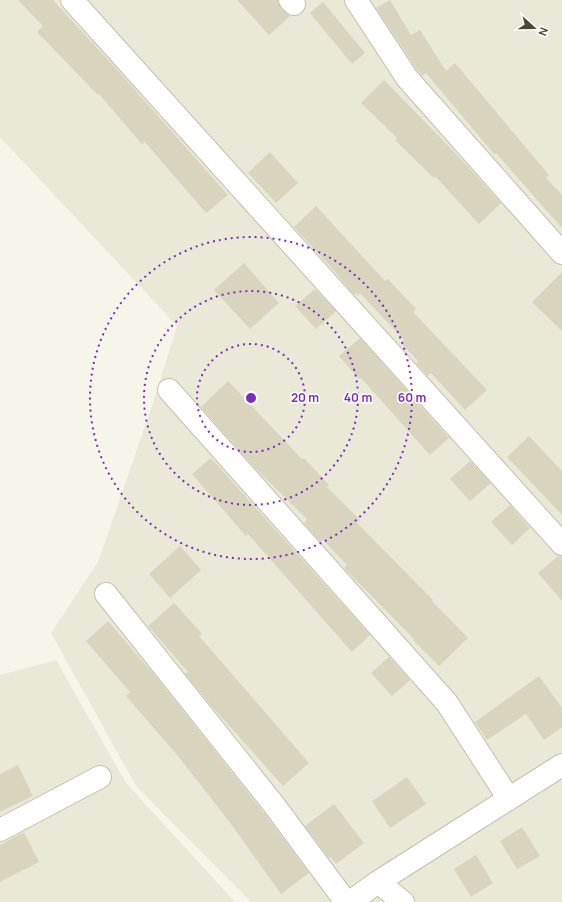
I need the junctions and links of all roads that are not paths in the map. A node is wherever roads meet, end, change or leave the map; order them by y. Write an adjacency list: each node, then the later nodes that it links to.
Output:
1 (72, 0): 5 (street)
2 (356, 0): 3 (street)
3 (562, 253)
4 (169, 390): 9 (street)
5 (562, 544)
6 (106, 594): 12 (street)
7 (562, 765): 9 (street)
8 (100, 777): 10 (street)
9 (509, 799): 11 (street)
10 (0, 830)
11 (378, 882): 13 (street); 14 (street)
12 (346, 902)
13 (350, 902)
14 (404, 902)

